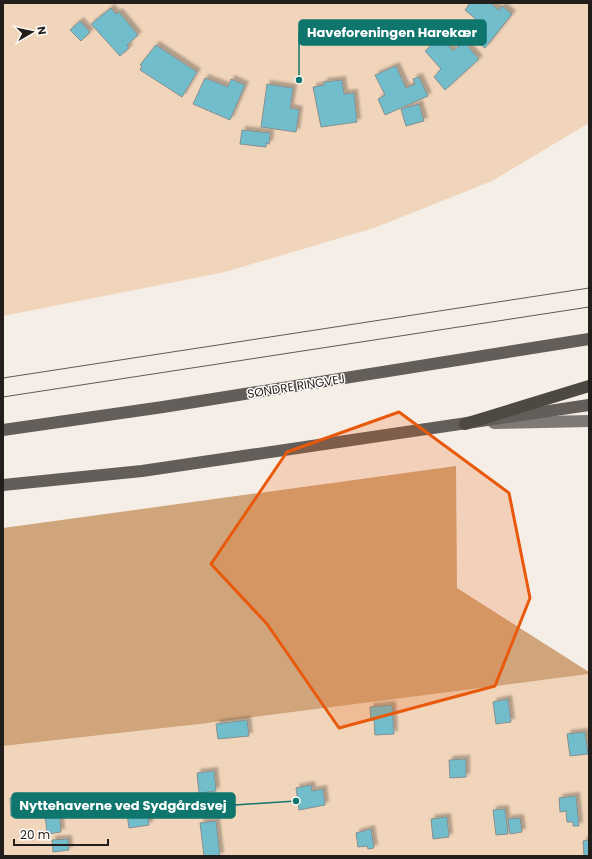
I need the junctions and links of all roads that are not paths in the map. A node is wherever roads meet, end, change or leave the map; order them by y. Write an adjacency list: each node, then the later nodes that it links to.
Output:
1 (589, 339): 6 (main road, SØNDRE RINGVEJ)
2 (589, 386): 5 (highway)
3 (589, 405): 5 (main road)
4 (589, 421): 5 (street)
5 (465, 424): 7 (main road)
6 (3, 430)
7 (3, 485)

